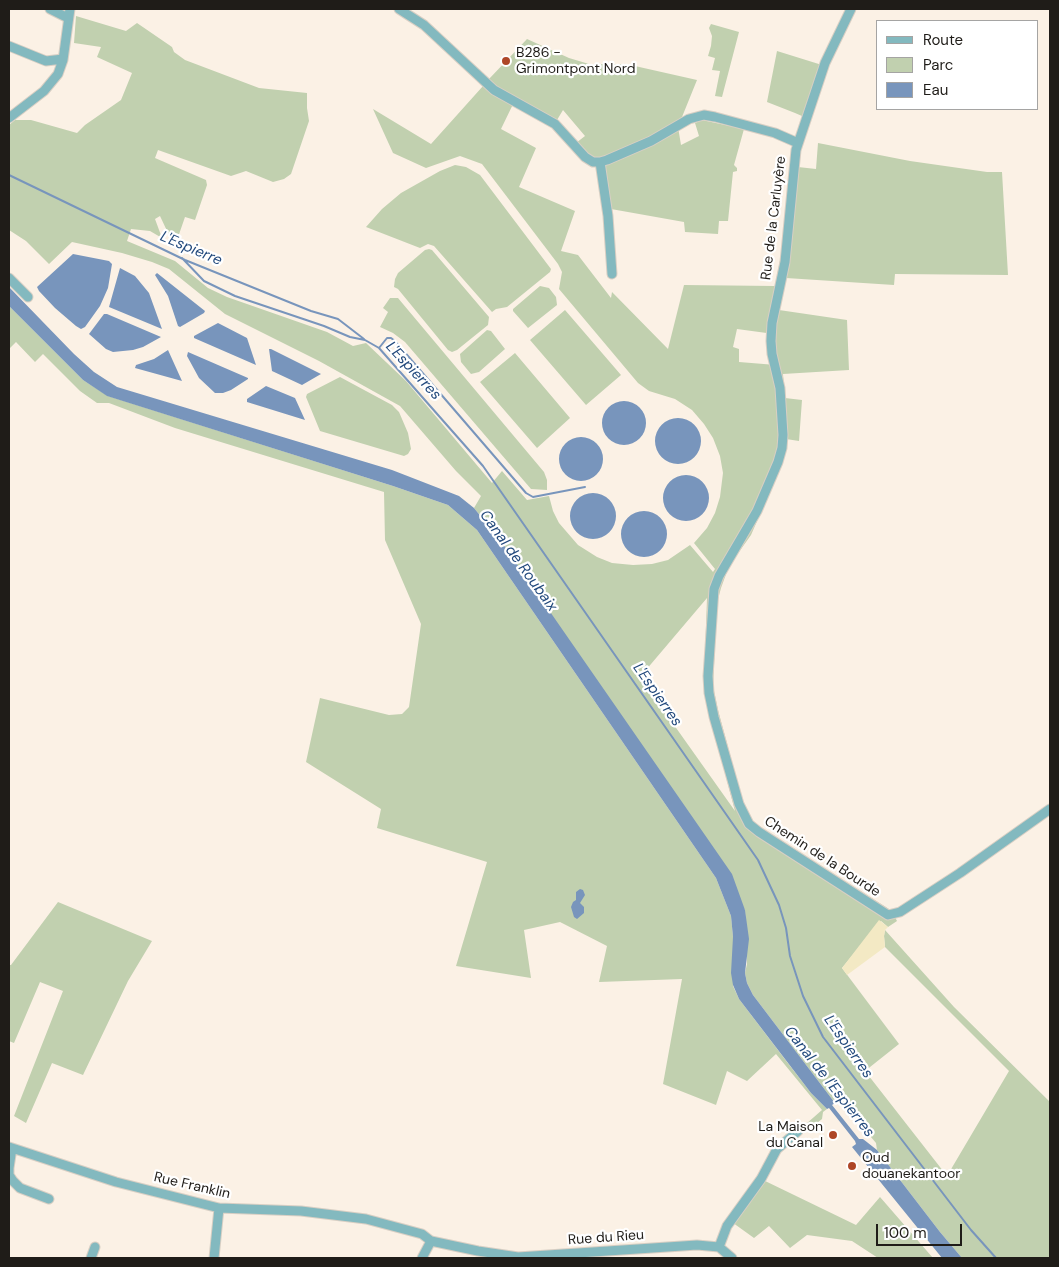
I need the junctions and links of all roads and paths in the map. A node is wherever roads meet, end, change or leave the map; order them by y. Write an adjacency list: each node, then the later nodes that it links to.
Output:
1 (50, 9): 4 (street)
2 (399, 9): 9 (street)
3 (851, 9): 8 (street)
4 (69, 13): 6 (street)
5 (9, 46): 6 (street)
6 (63, 59): 7 (street)
7 (9, 118)
8 (798, 143): 9 (street, Rue de la Carluyère); 13 (street, Rue de la Carluyère)
9 (600, 162): 10 (street)
10 (612, 274)
11 (9, 278): 12 (street)
12 (28, 296)
13 (783, 436): 14 (street, Chemin de la Bourde)
14 (1050, 809)
15 (798, 1131): 21 (street)
16 (10, 1147): 17 (street); 18 (street, Rue Franklin)
17 (49, 1200)
18 (219, 1208): 19 (street, Rue Franklin); 24 (street)
19 (431, 1241): 22 (street, Rue Franklin); 25 (street)
20 (95, 1247): 23 (street)
21 (720, 1247): 22 (street, Rue du Rieu); 26 (street)
22 (478, 1251)
23 (91, 1258)
24 (214, 1258)
25 (422, 1258)
26 (732, 1258)

